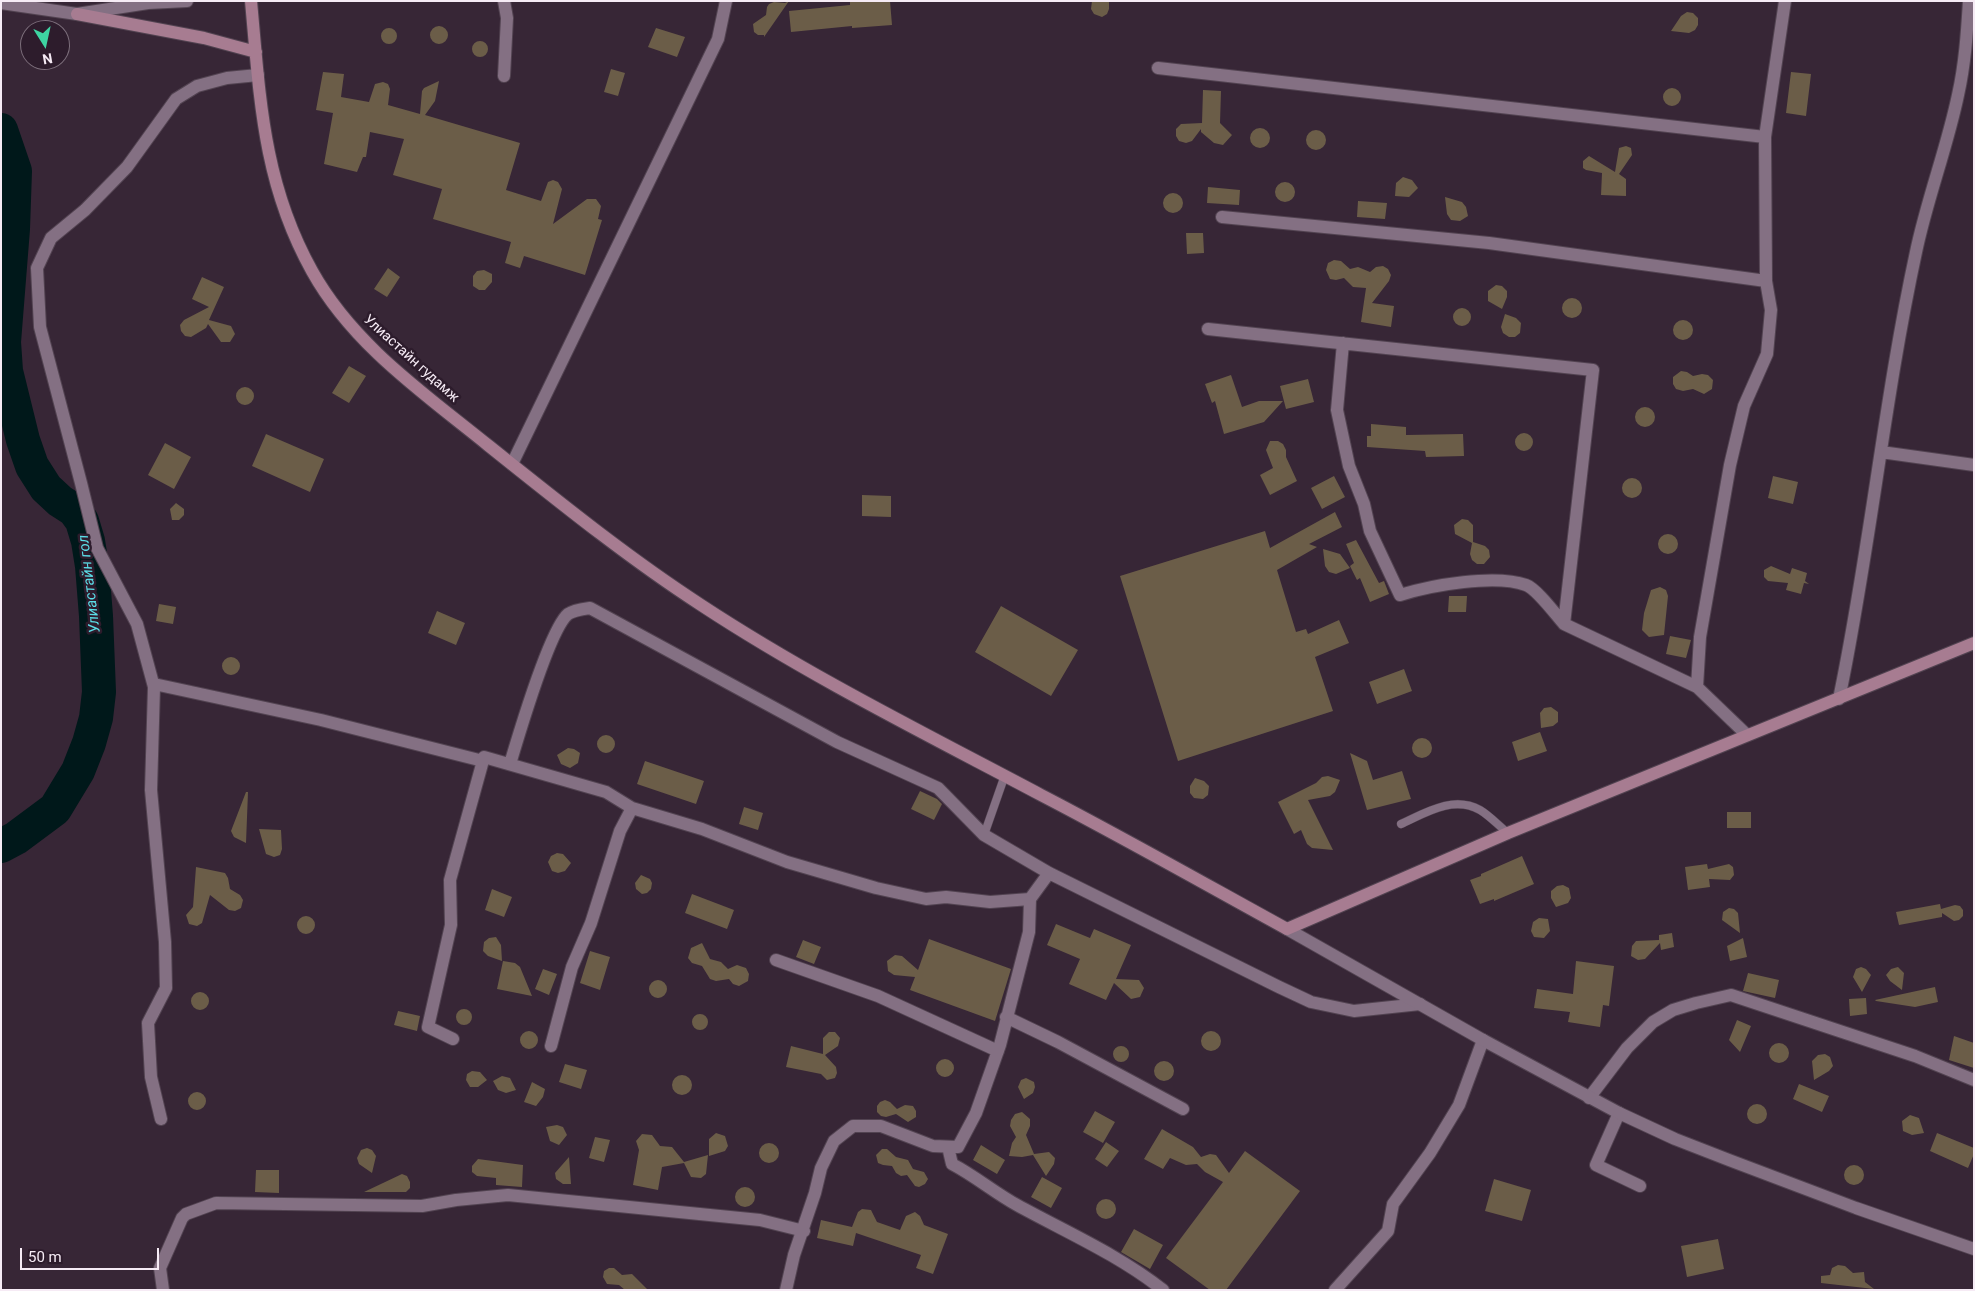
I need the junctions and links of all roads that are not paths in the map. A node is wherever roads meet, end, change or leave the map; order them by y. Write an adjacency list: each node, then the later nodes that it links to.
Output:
1 (187, 1): 7 (street)
2 (251, 1): 10 (main road, Улиастайн гудамж)
3 (504, 1): 13 (street)
4 (726, 1): 20 (street)
5 (1785, 1): 14 (street)
6 (1969, 1): 19 (street)
7 (144, 2): 9 (street)
8 (1, 3): 9 (street)
9 (77, 14): 10 (main road)
10 (256, 52): 12 (main road, Улиастайн гудамж)
11 (1158, 68): 14 (street)
12 (258, 75): 20 (main road, Улиастайн гудамж); 24 (street)
13 (504, 76)
14 (1765, 137): 16 (street)
15 (1222, 217): 16 (street)
16 (1766, 281): 25 (street)
17 (1208, 329): 18 (street)
18 (1343, 343): 22 (street); 22 (street)
19 (1881, 452): 21 (street); 26 (street)
20 (512, 464): 30 (main road, Улиастайн гудамж)
21 (1974, 465)
22 (1564, 624): 25 (street)
23 (1974, 643): 26 (main road)
24 (154, 684): 28 (street); 49 (street)
25 (1697, 687): 27 (street)
26 (1839, 699): 27 (main road)
27 (1747, 735): 33 (main road)
28 (483, 761): 29 (street); 41 (street)
29 (510, 764): 31 (street); 34 (street)
30 (1005, 776): 34 (lane); 37 (main road, Улиастайн гудамж)
31 (632, 808): 36 (street); 43 (street)
32 (1401, 824): 33 (lane)
33 (1508, 833): 37 (main road)
34 (984, 835): 35 (street)
35 (1049, 873): 36 (street); 39 (street)
36 (1030, 899): 40 (street)
37 (1287, 929): 39 (street)
38 (776, 960): 44 (street)
39 (1420, 1004): 42 (street)
40 (1006, 1017): 44 (street); 47 (street)
41 (453, 1040)
42 (1483, 1040): 46 (street); 57 (street)
43 (551, 1046)
44 (998, 1051): 50 (street)
45 (1974, 1080): 46 (street)
46 (1589, 1098): 48 (street)
47 (1184, 1109)
48 (1619, 1114): 51 (street); 53 (street)
49 (161, 1120)
50 (948, 1147): 52 (street); 56 (street)
51 (1640, 1186)
52 (804, 1231): 54 (street); 55 (street)
53 (1974, 1249)
54 (163, 1290)
55 (786, 1290)
56 (1163, 1290)
57 (1335, 1290)

